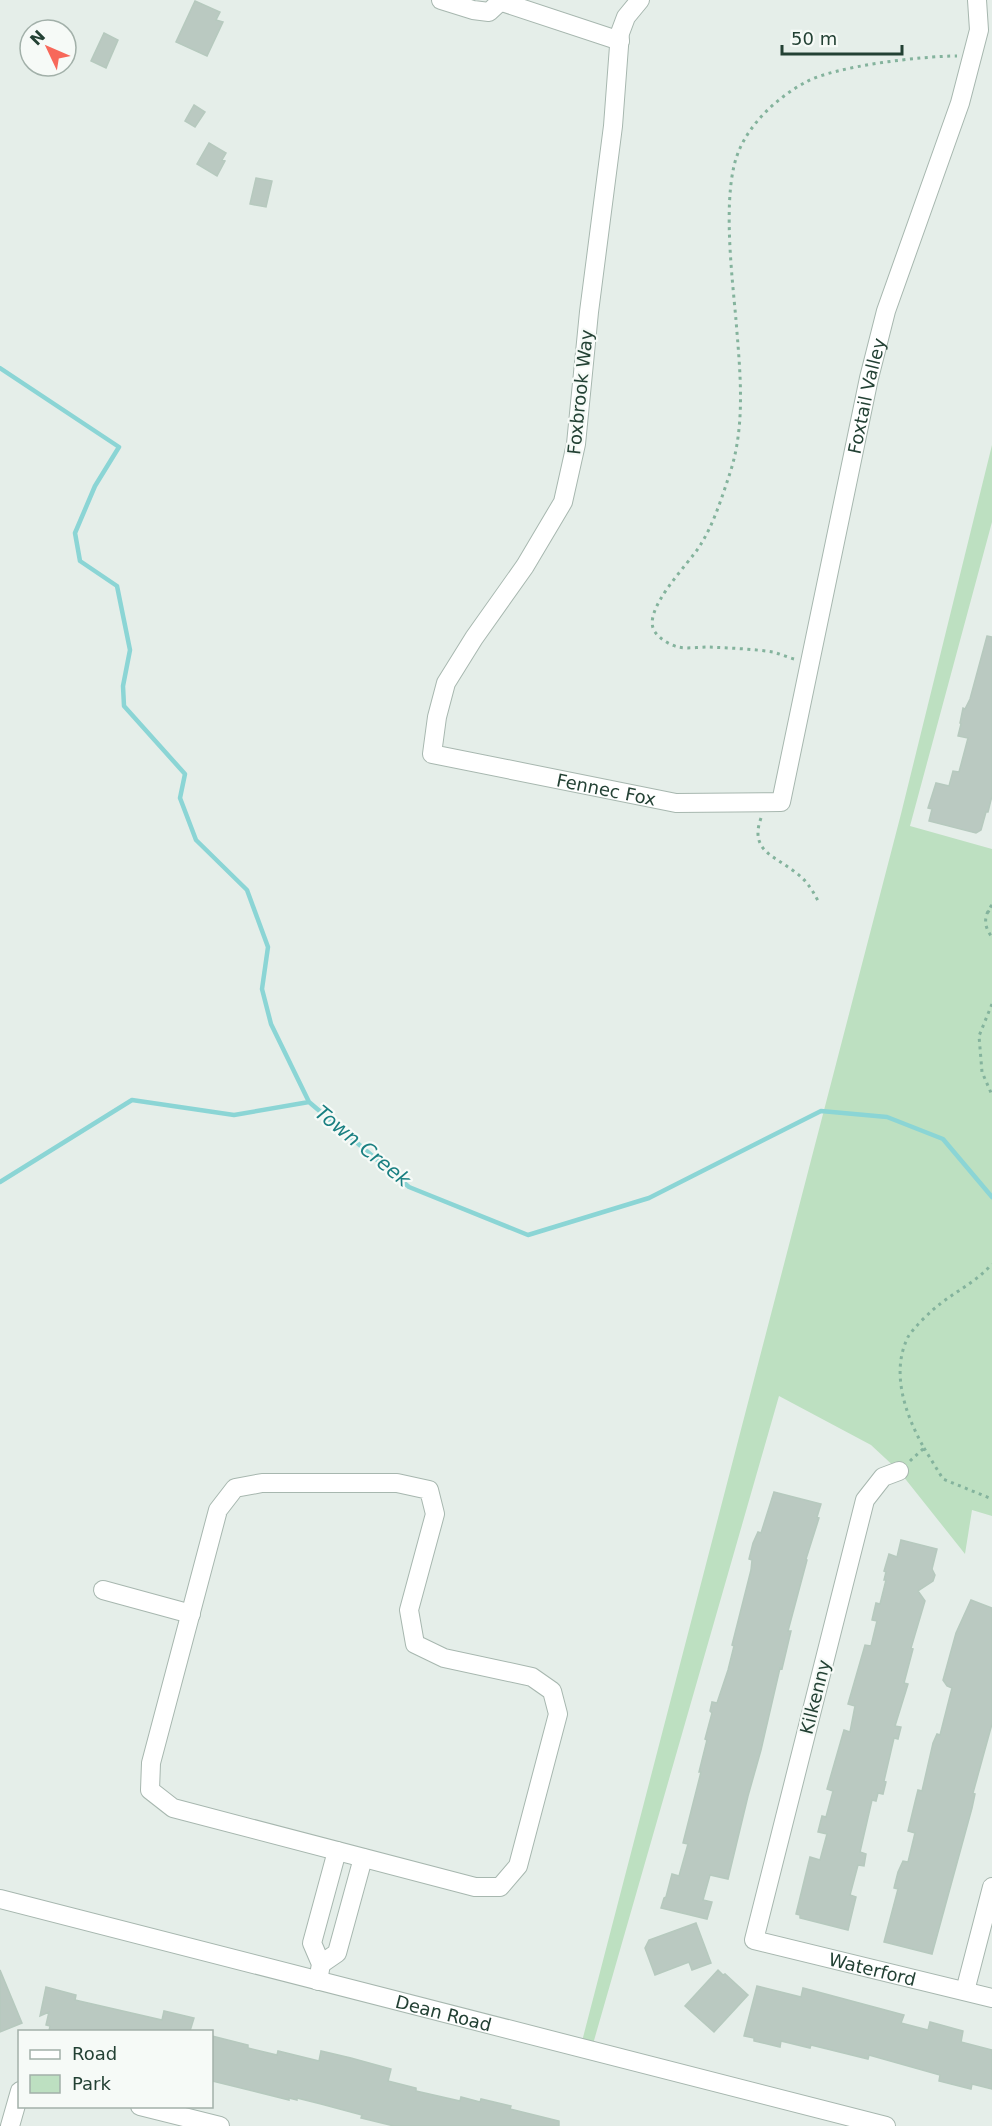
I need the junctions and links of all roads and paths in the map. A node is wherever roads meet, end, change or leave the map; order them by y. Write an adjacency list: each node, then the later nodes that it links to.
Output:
1 (441, 0): 4 (street)
2 (640, 0): 5 (street, Foxbrook Way)
3 (976, 0): 6 (street, Foxtail Valley)
4 (502, 1): 5 (street)
5 (620, 41): 8 (street, Foxbrook Way)
6 (971, 59): 7 (street, Foxtail Valley); 7 (path)
7 (810, 663): 9 (street, Foxtail Valley)
8 (432, 754): 9 (street, Fennec Fox)
9 (774, 802): 10 (path)
10 (818, 901)
11 (992, 905): 12 (path)
12 (987, 911): 13 (path); 14 (path)
13 (992, 914)
14 (992, 937)
15 (992, 1004): 16 (path)
16 (992, 1095)
17 (992, 1264): 18 (path)
18 (924, 1448): 19 (path); 20 (path)
19 (899, 1471): 27 (street, Kilkenny)
20 (992, 1499)
21 (103, 1590): 22 (street)
22 (190, 1614): 23 (street); 24 (street)
23 (337, 1851): 24 (street); 28 (street)
24 (363, 1858): 28 (street)
25 (992, 1887): 29 (street)
26 (0, 1899): 28 (street, Dean Road)
27 (754, 1940): 29 (street, Waterford)
28 (319, 1972): 35 (street, Dean Road)
29 (965, 1991): 30 (street, Waterford)
30 (992, 1998)
31 (18, 2098): 33 (street)
32 (148, 2108): 34 (street)
33 (10, 2126)
34 (220, 2126)
35 (886, 2126)

